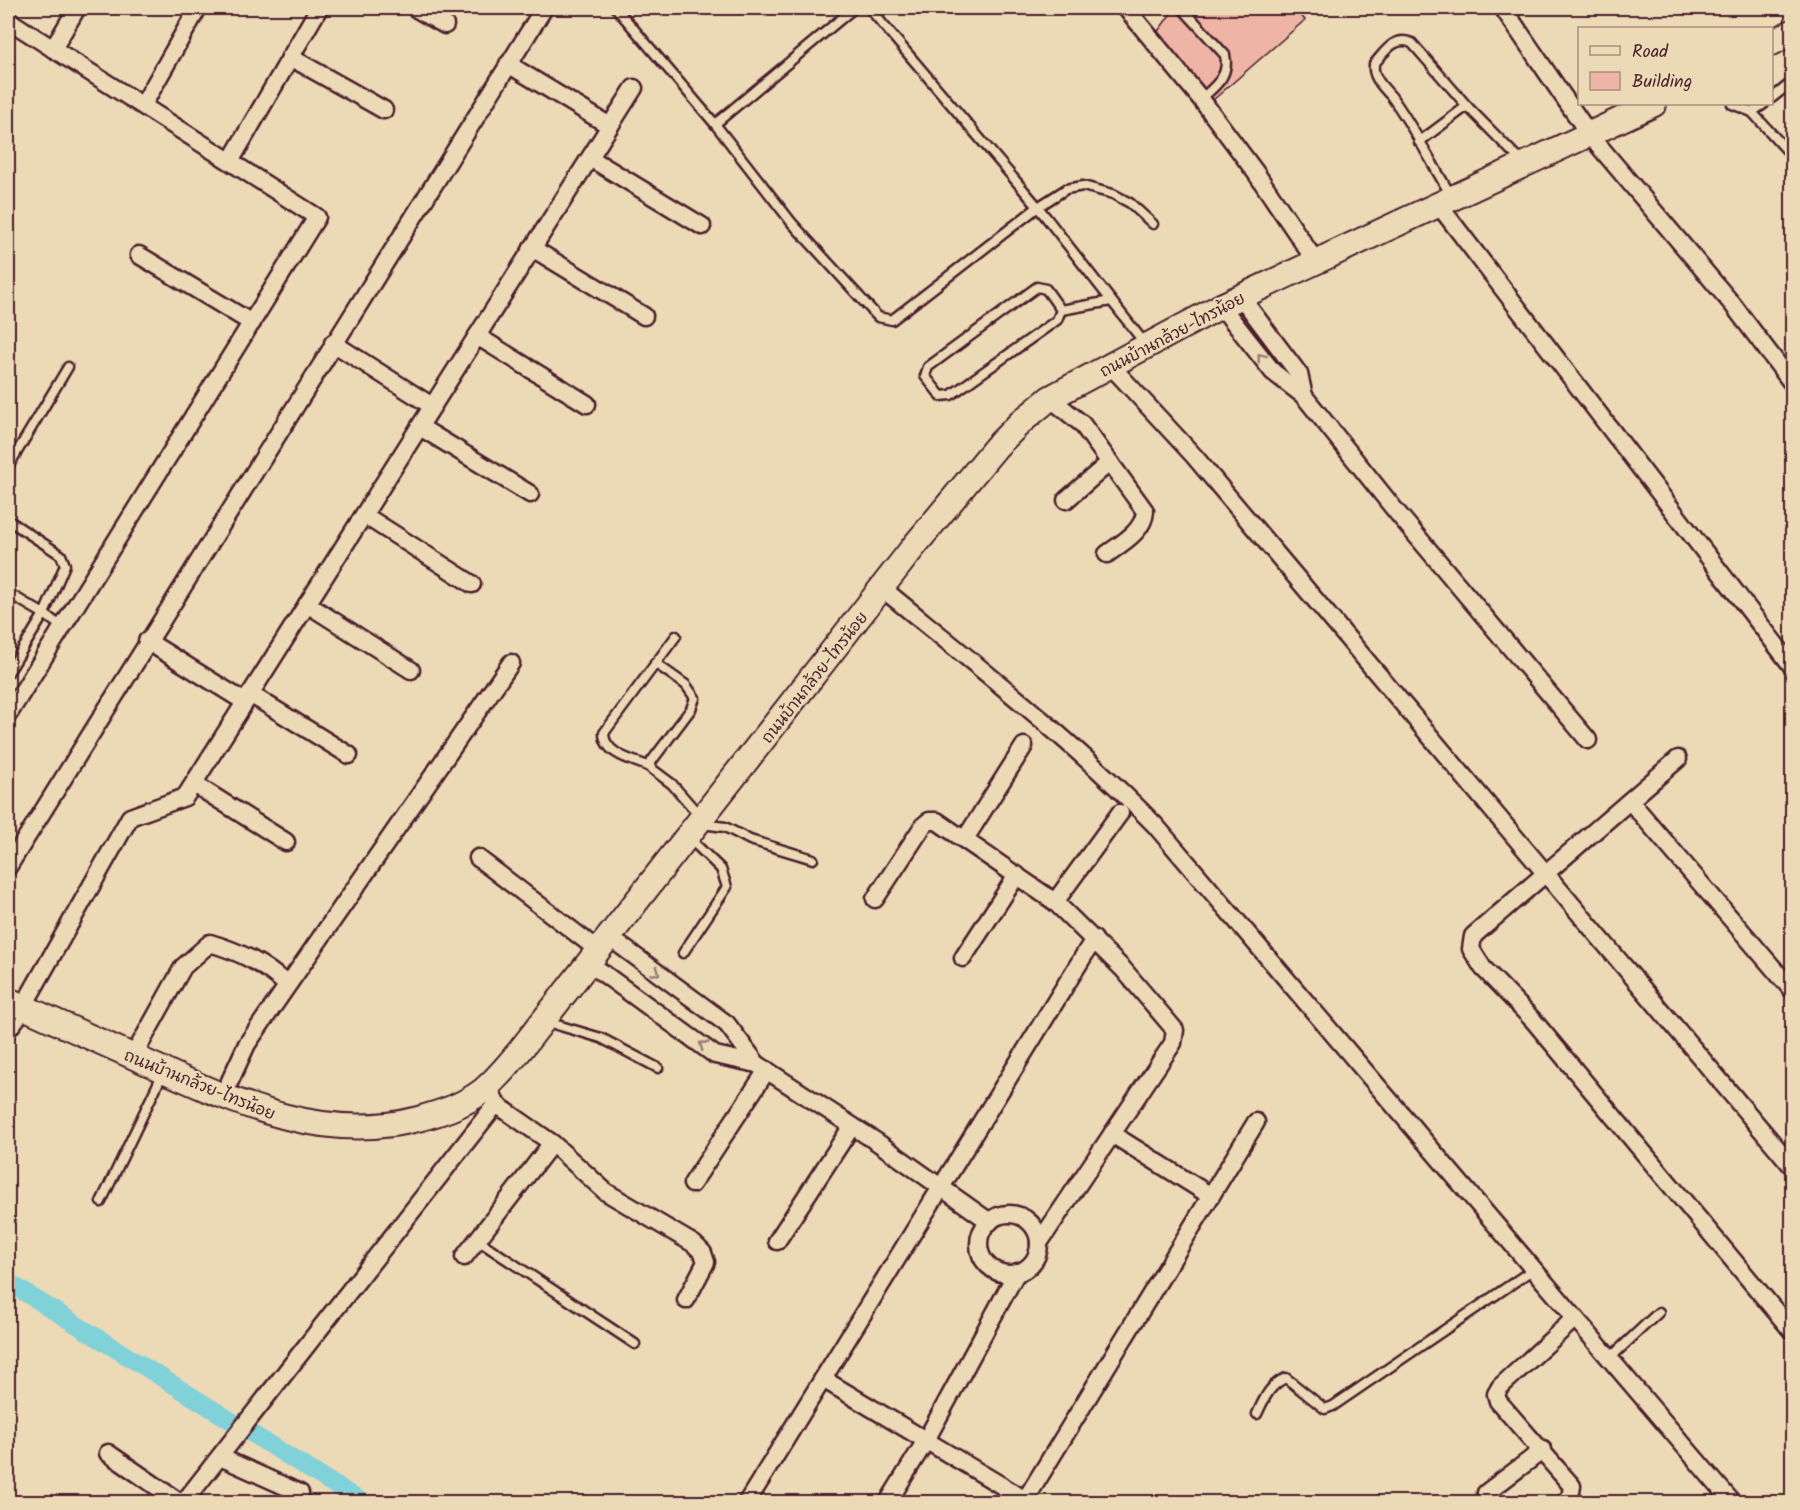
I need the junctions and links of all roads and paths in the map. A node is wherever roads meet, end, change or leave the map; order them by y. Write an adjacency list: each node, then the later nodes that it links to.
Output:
1 (77, 8): 14 (street)
2 (198, 8): 21 (street)
3 (319, 8): 15 (street)
4 (415, 8): 13 (street)
5 (544, 8): 16 (street)
6 (616, 8): 28 (lane)
7 (854, 8): 28 (lane)
8 (869, 8): 37 (lane)
9 (1126, 8): 20 (street)
10 (1182, 8): 20 (lane)
11 (1503, 8): 30 (street)
12 (8, 20): 14 (street)
13 (445, 25)
14 (53, 49): 21 (street)
15 (290, 57): 26 (street); 34 (street)
16 (508, 64): 29 (street); 49 (street)
17 (1792, 82): 19 (lane)
18 (634, 88): 29 (street)
19 (1773, 97)
20 (1201, 99): 42 (street)
21 (143, 105): 34 (street)
22 (1652, 105): 30 (street, ถนนบ้านกล้วย-ไทรน้อย)
23 (1734, 105): 27 (lane)
24 (1762, 105): 27 (lane)
25 (1467, 106): 31 (lane); 31 (lane); 35 (lane)
26 (384, 110)
27 (1752, 112): 32 (lane)
28 (715, 124): 37 (lane)
29 (610, 126): 33 (street)
30 (1589, 134): 35 (street, ถนนบ้านกล้วย-ไทรน้อย); 53 (street)
31 (1419, 142): 36 (lane)
32 (1792, 156)
33 (590, 158): 39 (street); 40 (street)
34 (231, 160): 47 (street)
35 (1524, 163): 36 (street, ถนนบ้านกล้วย-ไทรน้อย)
36 (1445, 201): 42 (street, ถนนบ้านกล้วย-ไทรน้อย); 75 (street)
37 (1038, 207): 38 (lane); 43 (lane)
38 (1153, 224)
39 (702, 226)
40 (532, 248): 46 (street); 48 (street)
41 (139, 255): 47 (street)
42 (1316, 262): 44 (street, ถนนบ้านกล้วย-ไทรน้อย)
43 (1111, 301): 45 (lane); 50 (lane)
44 (1231, 302): 50 (street, ถนนบ้านกล้วย-ไทรน้อย); 80 (street)
45 (1061, 310): 45 (lane)
46 (644, 316)
47 (252, 324): 70 (street)
48 (477, 336): 55 (street); 56 (street)
49 (333, 343): 56 (street); 72 (street)
50 (1147, 346): 51 (street, ถนนบ้านกล้วย-ไทรน้อย)
51 (1111, 366): 54 (street, ถนนบ้านกล้วย-ไทรน้อย); 94 (street)
52 (68, 367): 59 (lane)
53 (1792, 383)
54 (1050, 398): 58 (street); 66 (street, ถนนบ้านกล้วย-ไทรน้อย)
55 (587, 404)
56 (432, 406): 57 (street)
57 (420, 426): 60 (street); 62 (street)
58 (1110, 462): 61 (street); 64 (street)
59 (8, 467)
60 (530, 494)
61 (1066, 500)
62 (364, 515): 65 (street); 68 (street)
63 (8, 520): 69 (lane)
64 (1107, 554)
65 (472, 584)
66 (883, 589): 88 (street, ถนนบ้านกล้วย-ไทรน้อย); 127 (street)
67 (8, 593): 69 (lane)
68 (307, 604): 76 (street); 78 (street)
69 (44, 614): 70 (lane); 77 (lane)
70 (62, 627): 79 (street)
71 (676, 636): 74 (lane)
72 (147, 641): 78 (street); 93 (street)
73 (511, 663): 102 (street)
74 (655, 663): 84 (lane); 84 (lane)
75 (1792, 666)
76 (411, 670)
77 (8, 673)
78 (248, 698): 82 (street); 85 (street)
79 (8, 715)
80 (1588, 740)
81 (1024, 746): 89 (street)
82 (349, 755)
83 (1678, 759): 86 (street)
84 (648, 765): 88 (lane)
85 (194, 784): 90 (street); 104 (street)
86 (1630, 801): 94 (street); 103 (street)
87 (1120, 813): 97 (street)
88 (695, 826): 92 (lane); 99 (street, ถนนบ้านกล้วย-ไทรน้อย); 100 (lane)
89 (965, 839): 95 (street); 96 (street)
90 (286, 842)
91 (478, 858): 99 (street)
92 (813, 859)
93 (8, 867)
94 (1546, 874): 117 (street); 132 (street)
95 (1017, 875): 97 (street); 101 (street)
96 (875, 899)
97 (1055, 902): 98 (street)
98 (1094, 939): 115 (street); 119 (street)
99 (599, 950): 105 (street, ถนนบ้านกล้วย-ไทรน้อย); 108 (street, one-way to 108); 108 (street, one-way to 99)
100 (683, 953)
101 (963, 958)
102 (287, 985): 107 (street); 112 (street)
103 (1792, 990)
104 (19, 1006): 106 (lane); 107 (street, ถนนบ้านกล้วย-ไทรน้อย)
105 (544, 1021): 109 (lane); 111 (street, ถนนบ้านกล้วย-ไทรน้อย)
106 (8, 1036)
107 (133, 1056): 110 (street, ถนนบ้านกล้วย-ไทรน้อย)
108 (762, 1067): 114 (street); 118 (street)
109 (658, 1068)
110 (164, 1070): 112 (street, ถนนบ้านกล้วย-ไทรน้อย); 121 (lane)
111 (493, 1094): 112 (street, ถนนบ้านกล้วย-ไทรน้อย); 116 (street); 140 (street)
112 (223, 1096)
113 (1256, 1122): 120 (street)
114 (852, 1126): 119 (street); 123 (street)
115 (1112, 1134): 120 (street); 125 (street)
116 (552, 1143): 124 (street); 129 (street)
117 (1792, 1166)
118 (692, 1184)
119 (940, 1187): 122 (street); 135 (street)
120 (1211, 1196): 143 (street)
121 (101, 1202)
122 (990, 1222): 125 (street); 128 (street)
123 (777, 1240)
124 (479, 1241): 126 (street); 133 (lane)
125 (1039, 1244): 128 (street)
126 (464, 1257)
127 (1532, 1270): 131 (street); 136 (lane)
128 (1017, 1272): 137 (street)
129 (686, 1300)
130 (1659, 1312): 134 (lane)
131 (1574, 1319): 134 (street); 138 (street)
132 (1792, 1331)
133 (635, 1344)
134 (1608, 1359): 149 (street)
135 (823, 1379): 137 (street); 146 (street)
136 (1257, 1414)
137 (925, 1442): 143 (street); 147 (street)
138 (1543, 1450): 142 (street); 148 (street)
139 (108, 1453): 144 (street)
140 (220, 1457): 141 (street); 145 (street)
141 (300, 1493)
142 (1486, 1493)
143 (1026, 1502)
144 (179, 1503)
145 (184, 1503)
146 (747, 1503)
147 (888, 1503)
148 (1565, 1503)
149 (1732, 1503)

